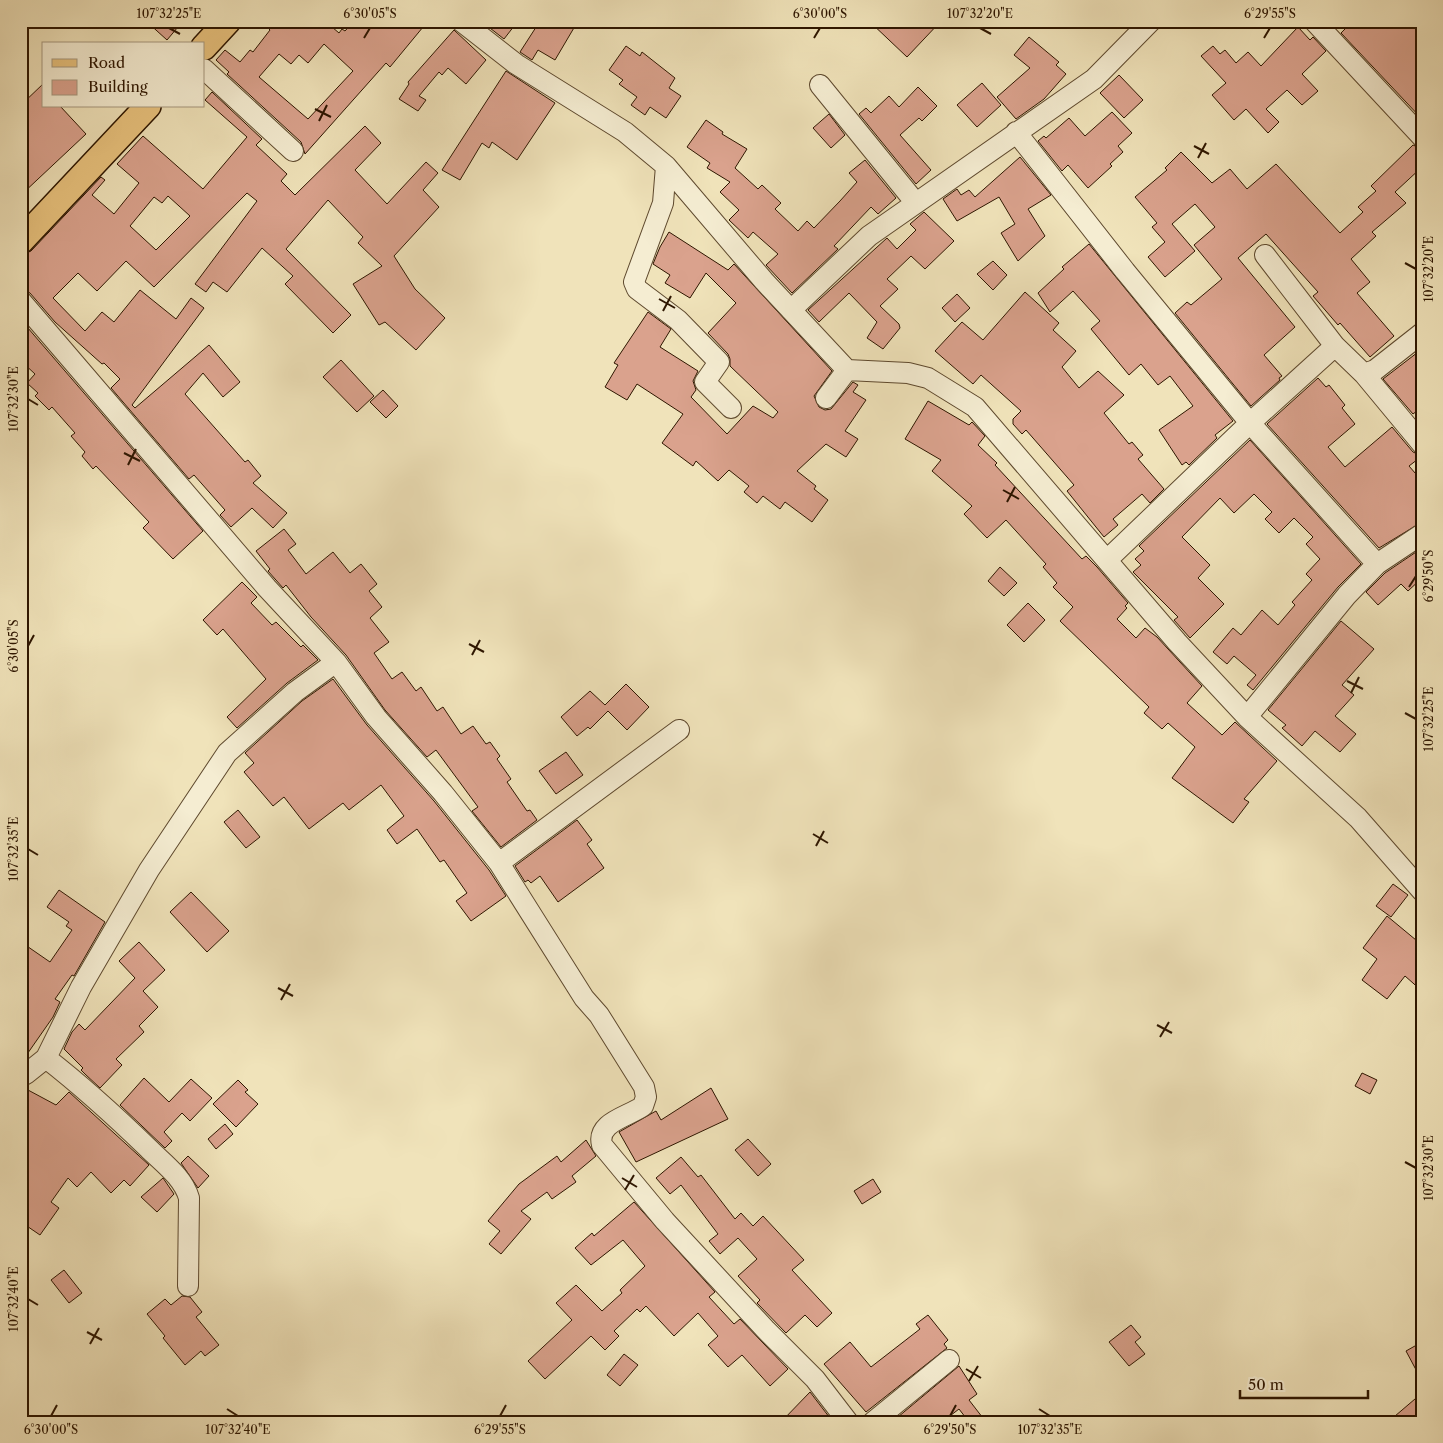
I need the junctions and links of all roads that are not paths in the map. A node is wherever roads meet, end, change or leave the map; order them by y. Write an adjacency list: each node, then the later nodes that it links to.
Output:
1 (228, 21): 5 (main road)
2 (461, 21): 12 (street)
3 (1152, 21): 9 (street)
4 (1314, 21): 10 (street)
5 (205, 46)
6 (205, 70): 11 (street)
7 (820, 85): 13 (street)
8 (146, 108): 14 (main road)
9 (1016, 132): 13 (street); 24 (street)
10 (1422, 138)
11 (293, 151)
12 (666, 166): 17 (street); 23 (street)
13 (915, 202): 17 (street)
14 (21, 240)
15 (1265, 255): 19 (street)
16 (21, 301): 29 (street)
17 (791, 310): 20 (street)
18 (1422, 333): 21 (street)
19 (1335, 346): 21 (street); 24 (street)
20 (847, 370): 22 (street); 27 (street)
21 (1364, 374): 25 (street)
22 (826, 398)
23 (731, 408)
24 (1250, 423): 27 (street); 28 (street)
25 (1422, 444)
26 (1422, 534): 28 (street)
27 (1107, 560): 30 (street)
28 (1377, 564): 30 (street)
29 (336, 662): 32 (street); 34 (street)
30 (1247, 717): 33 (street)
31 (678, 730): 32 (street)
32 (499, 863): 38 (street)
33 (1422, 891)
34 (46, 1058): 35 (street); 36 (street)
35 (23, 1078)
36 (188, 1286)
37 (949, 1360): 39 (street)
38 (848, 1422)
39 (873, 1422)

